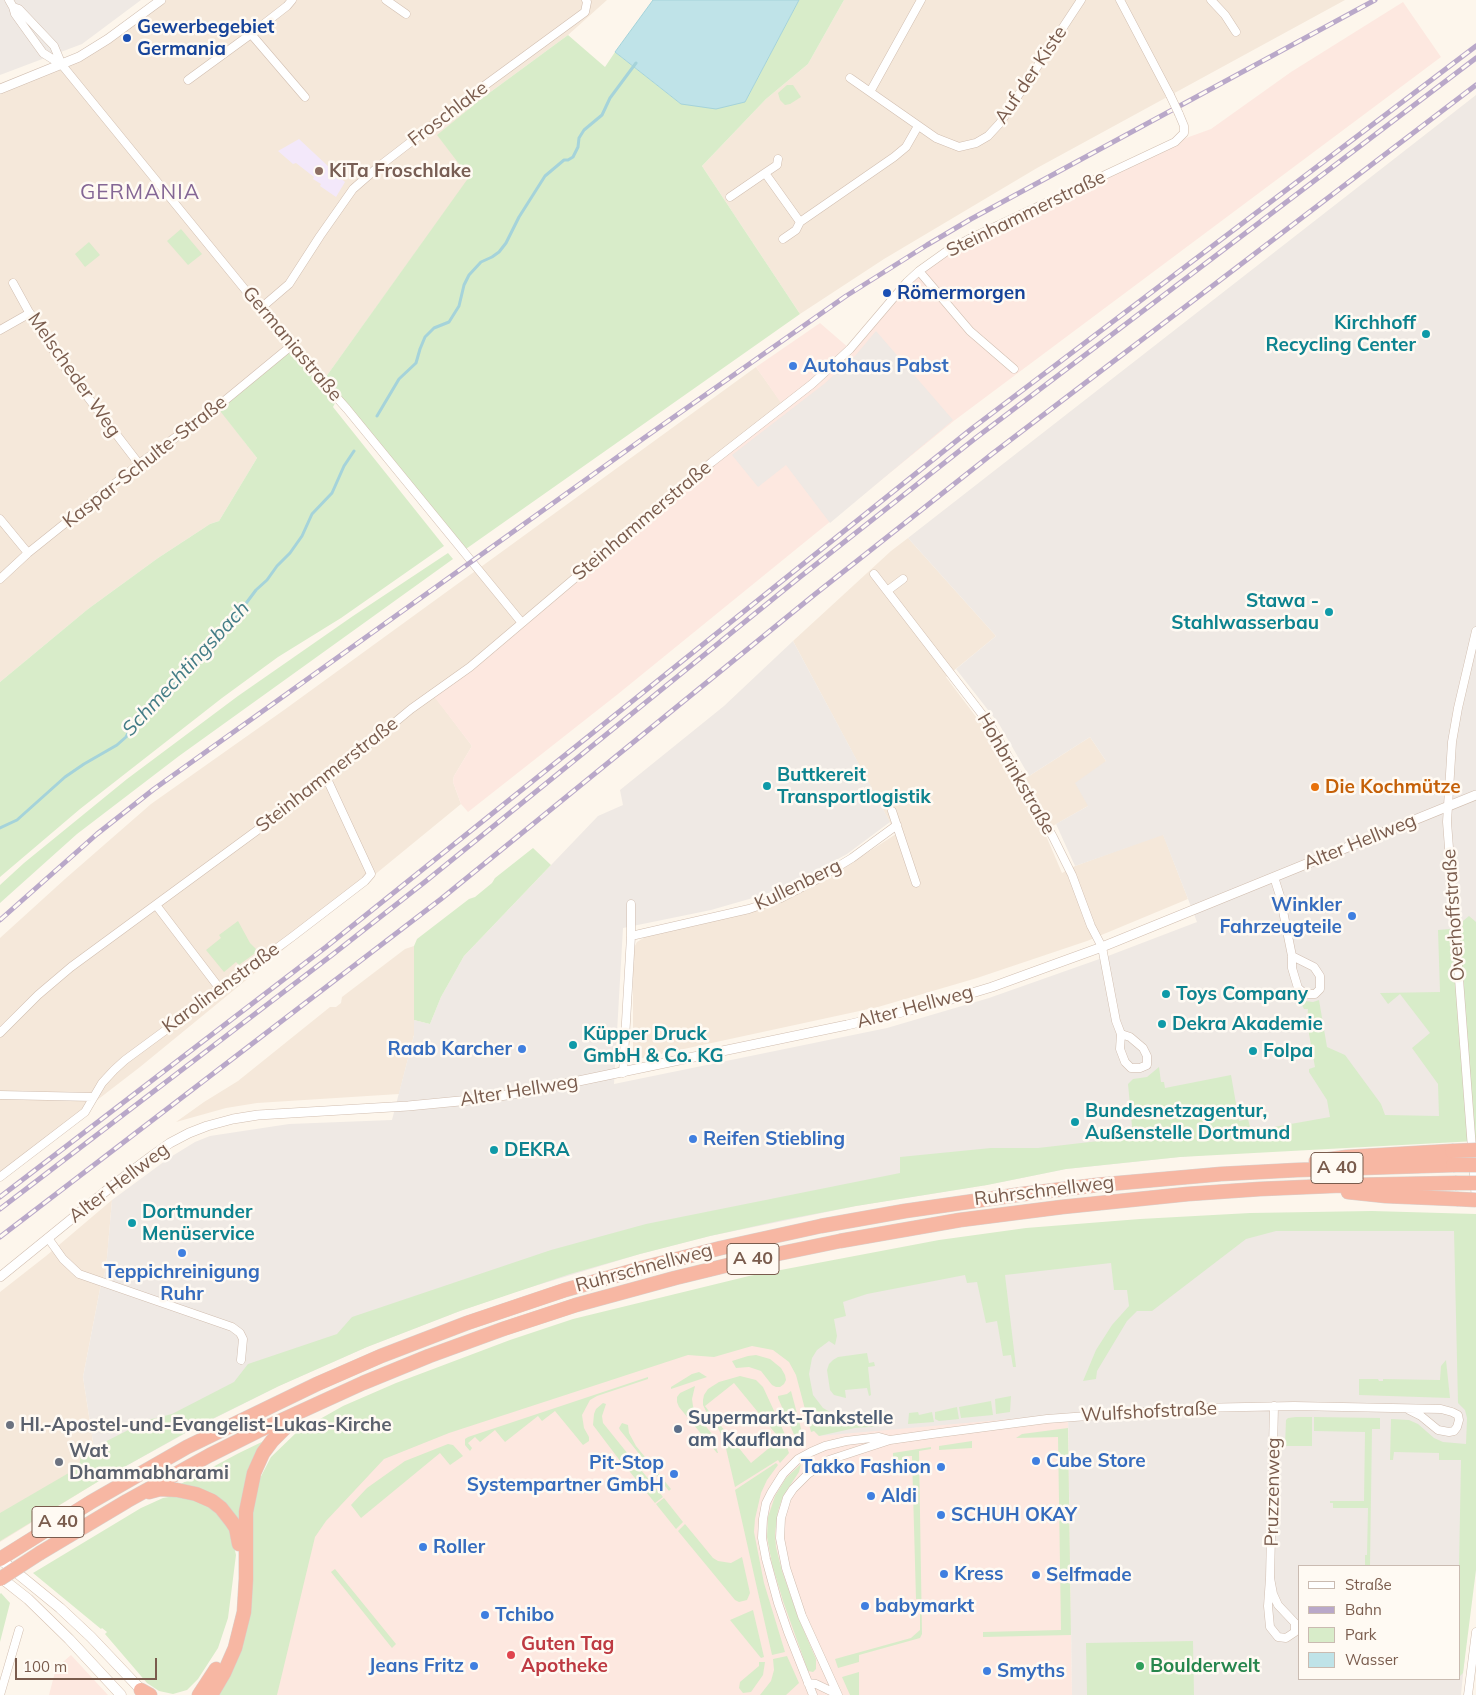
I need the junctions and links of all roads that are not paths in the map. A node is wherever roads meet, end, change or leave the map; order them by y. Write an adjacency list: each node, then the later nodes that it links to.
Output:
1 (161, 0): 13 (street)
2 (292, 0): 12 (street)
3 (386, 0): 10 (street)
4 (586, 0): 27 (street, Froschlake)
5 (921, 0): 17 (street)
6 (1081, 0): 19 (street, Auf der Kiste)
7 (1120, 0): 25 (street, Steinhammerstraße, bridge)
8 (1211, 0): 11 (street)
9 (11, 3): 13 (street, Germaniastraße); 13 (street, Germaniastraße)
10 (406, 14)
11 (1236, 32)
12 (250, 34): 15 (street); 18 (street)
13 (62, 65): 16 (street); 27 (street, Germaniastraße)
14 (850, 78): 17 (street, Auf der Kiste)
15 (188, 80)
16 (0, 89)
17 (870, 92): 19 (street, Auf der Kiste)
18 (305, 97)
19 (918, 126): 23 (street)
20 (778, 159): 21 (street)
21 (766, 173): 22 (street); 23 (street)
22 (730, 197)
23 (800, 222): 24 (street)
24 (783, 239)
25 (919, 271): 31 (street); 39 (street, Steinhammerstraße)
26 (13, 283): 28 (street, Melscheder Weg)
27 (261, 308): 30 (street, Germaniastraße)
28 (30, 313): 29 (street); 32 (street, Melscheder Weg)
29 (0, 330)
30 (292, 346): 32 (street, Kaspar-Schulte-Straße); 39 (street, Germaniastraße)
31 (1014, 370)
32 (139, 464): 34 (street, Kaspar-Schulte-Straße)
33 (0, 519): 34 (street)
34 (28, 553): 36 (street, Kaspar-Schulte-Straße)
35 (874, 574): 38 (street, Hohbrinkstraße)
36 (0, 579)
37 (903, 579): 38 (street)
38 (887, 591): 51 (street, Hohbrinkstraße)
39 (522, 623): 41 (street, Steinhammerstraße)
40 (1476, 631): 43 (street, Overhoffstraße)
41 (327, 779): 49 (street, Steinhammerstraße); 53 (street, Karolinenstraße)
42 (1476, 795): 43 (street, Alter Hellweg)
43 (1447, 806): 46 (street, Alter Hellweg); 65 (street, Overhoffstraße)
44 (892, 811): 45 (street)
45 (896, 825): 47 (street); 50 (street, Kullenberg)
46 (1274, 878): 51 (street, Alter Hellweg); 52 (street)
47 (916, 884)
48 (631, 904): 50 (street)
49 (156, 905): 53 (street); 54 (street, Steinhammerstraße)
50 (631, 936): 56 (street)
51 (1102, 948): 55 (street); 56 (street, Alter Hellweg)
52 (1292, 956): 52 (street)
53 (220, 989): 58 (street, Karolinenstraße)
54 (0, 1033)
55 (1121, 1034): 55 (street)
56 (623, 1073): 66 (street, Alter Hellweg)
57 (0, 1095): 58 (street)
58 (94, 1097): 62 (street, Karolinenstraße)
59 (1476, 1150): 60 (highway, bridge)
60 (1452, 1158): 61 (highway, Ruhrschnellweg / A 40, bridge); 74 (highway, Ruhrschnellweg / A 40)
61 (1476, 1165)
62 (0, 1177)
63 (1476, 1183): 64 (highway, Ruhrschnellweg / A 40, bridge)
64 (1288, 1188): 65 (highway, bridge); 69 (highway, Ruhrschnellweg / A 40)
65 (1476, 1201)
66 (48, 1238): 67 (street, Alter Hellweg); 68 (street)
67 (0, 1277)
68 (241, 1360)
69 (321, 1402): 73 (highway, Ruhrschnellweg / A 40); 81 (highway)
70 (1274, 1406): 71 (street, Wulfshofstraße); 72 (street, Wulfshofstraße); 76 (street, Pruzzenweg)
71 (1409, 1410): 71 (street, Wulfshofstraße)
72 (890, 1440): 79 (street, Wulfshofstraße); 82 (street, Wulfshofstraße)
73 (127, 1501): 75 (highway, Ruhrschnellweg / A 40, bridge); 81 (highway)
74 (0, 1559): 80 (main road)
75 (0, 1578): 84 (main road)
76 (1270, 1578): 76 (street, Pruzzenweg)
77 (19, 1630): 83 (street)
78 (1476, 1632): 86 (street)
79 (808, 1683): 82 (street, Wulfshofstraße); 85 (street, Wulfshofstraße)
80 (146, 1693)
81 (200, 1694)
82 (838, 1694)
83 (0, 1695)
84 (121, 1695)
85 (813, 1695)
86 (1468, 1695)

